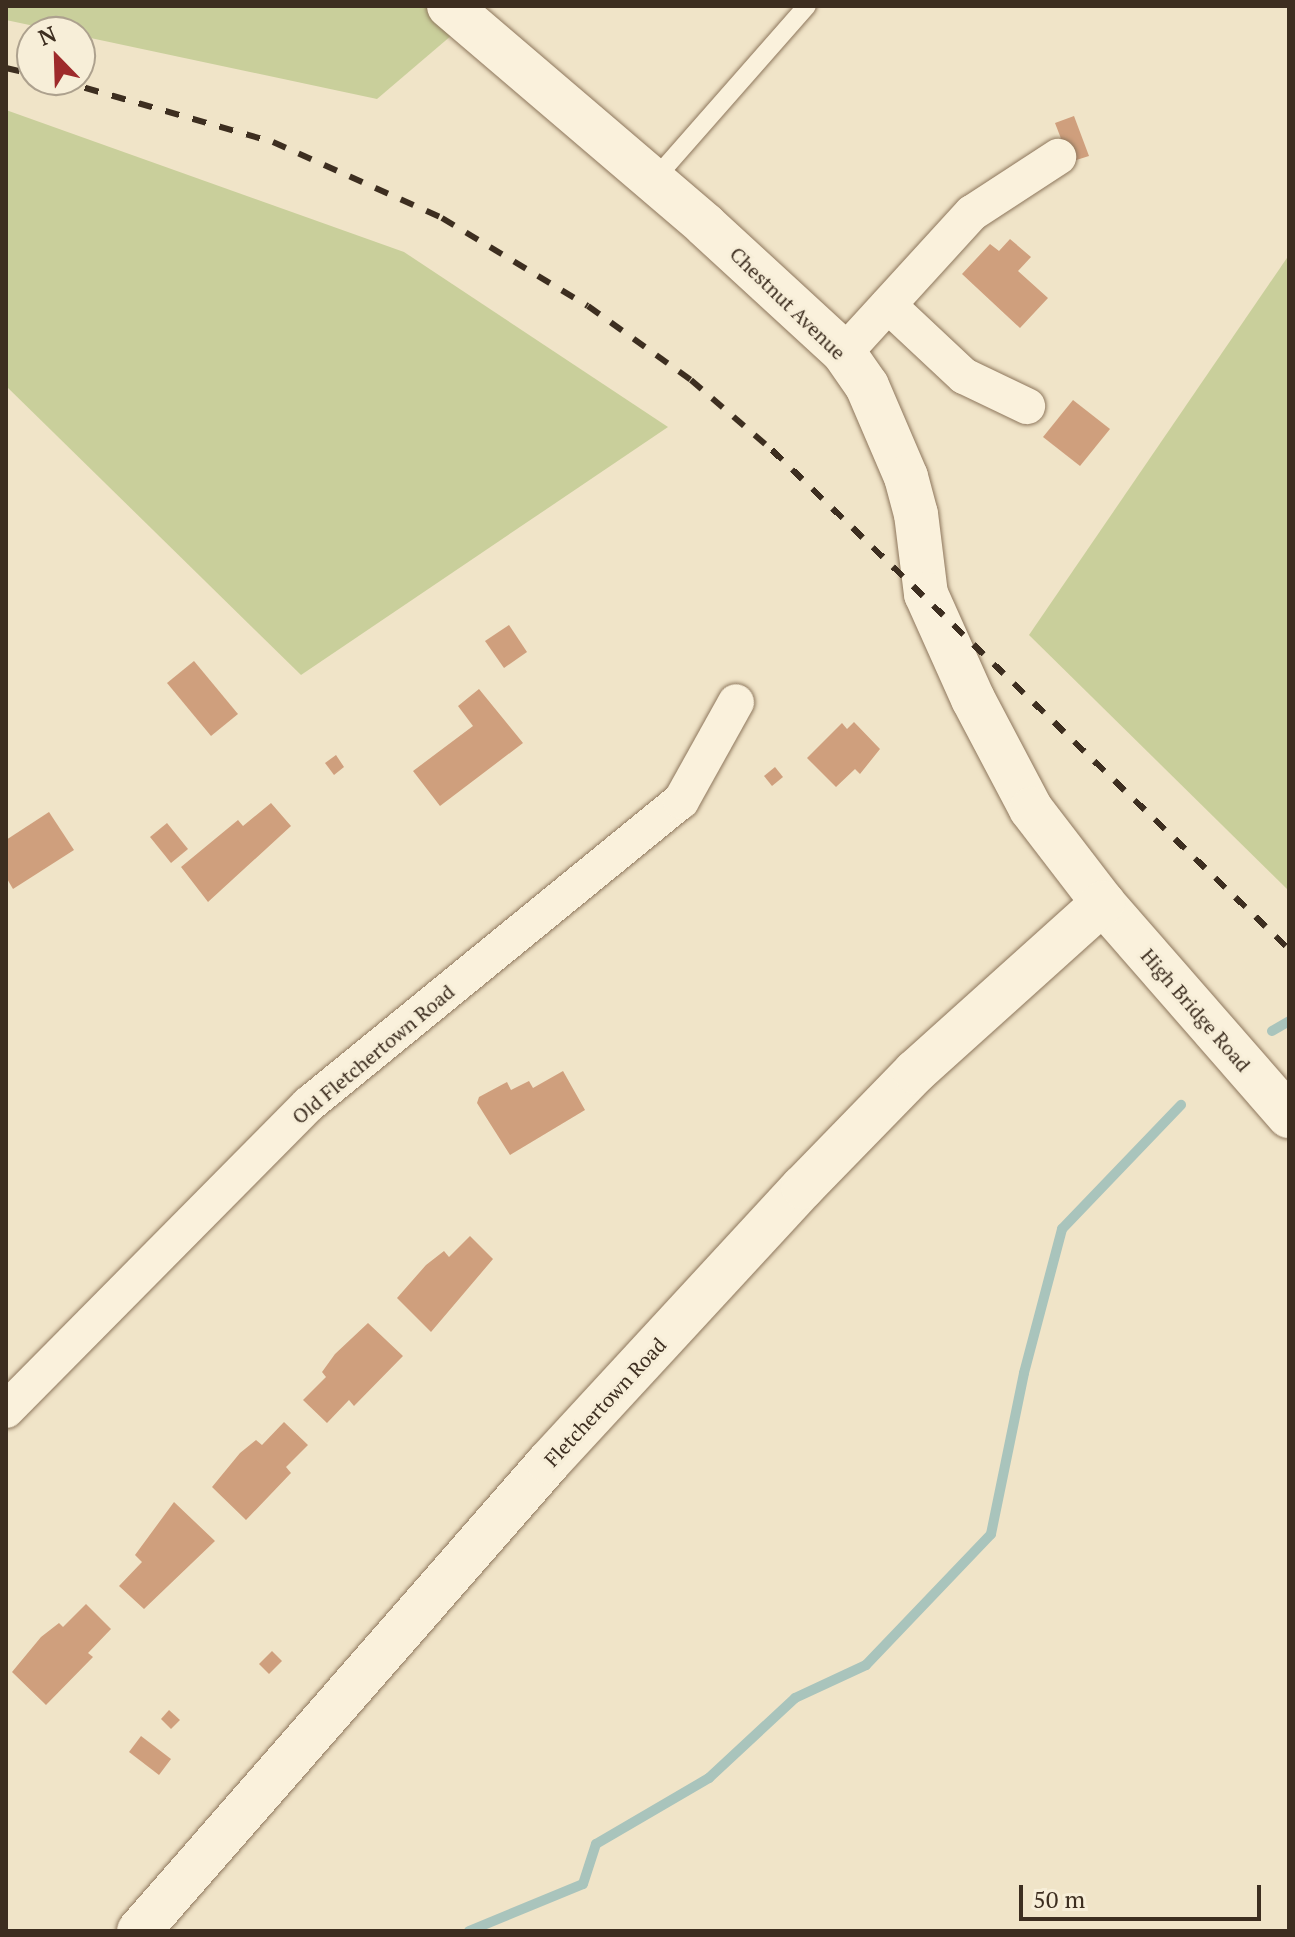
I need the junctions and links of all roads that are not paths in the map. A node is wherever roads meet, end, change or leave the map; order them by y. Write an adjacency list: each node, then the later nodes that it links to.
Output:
1 (449, 6): 4 (street, Chestnut Avenue)
2 (807, 6): 4 (lane)
3 (1058, 157): 5 (street)
4 (653, 181): 6 (street, Chestnut Avenue)
5 (888, 305): 6 (street); 7 (street)
6 (844, 353): 9 (street, Chestnut Avenue)
7 (1027, 406)
8 (736, 702): 11 (street, Old Fletchertown Road)
9 (1103, 903): 10 (street, High Bridge Road); 12 (street, Fletchertown Road)
10 (1289, 1116)
11 (6, 1410)
12 (139, 1931)

